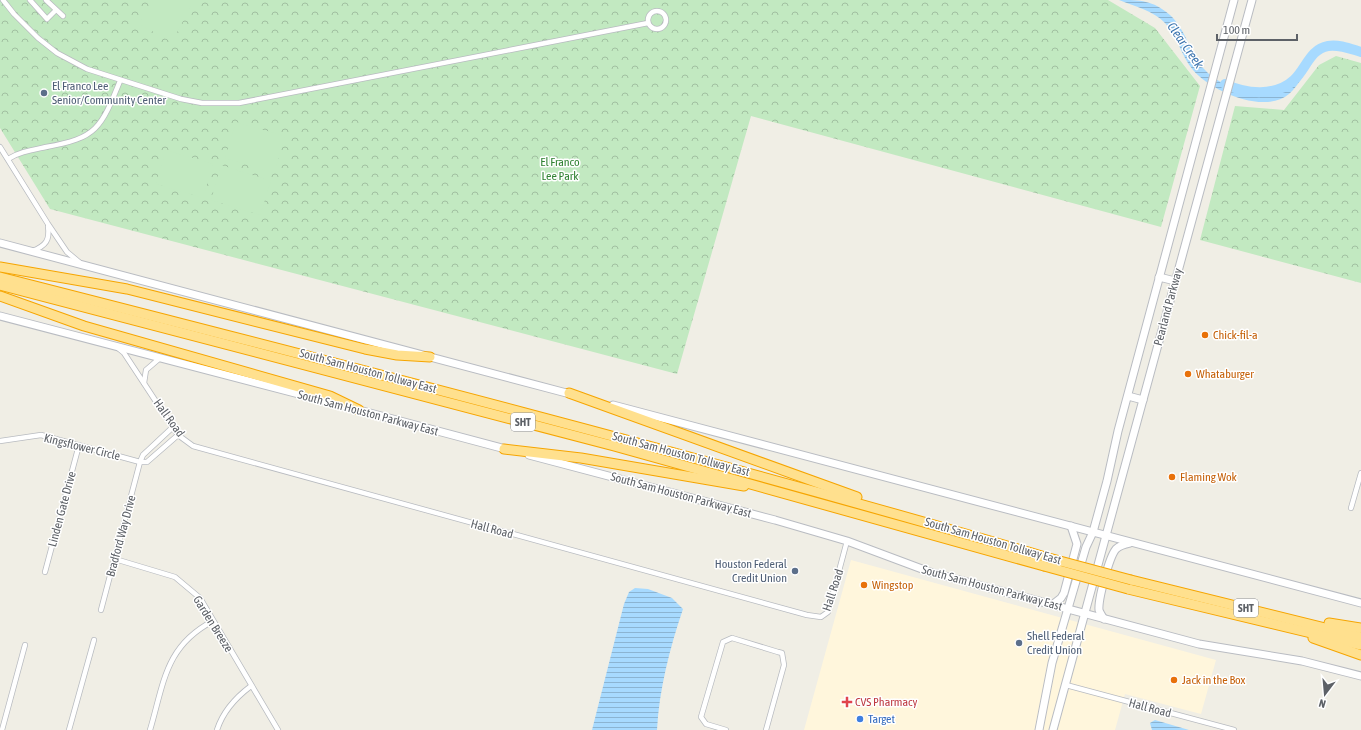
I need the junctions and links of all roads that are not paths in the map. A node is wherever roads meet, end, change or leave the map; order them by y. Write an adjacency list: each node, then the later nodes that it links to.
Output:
1 (3, 0): 9 (street)
2 (30, 0): 6 (street)
3 (46, 0): 6 (street)
4 (1234, 0): 18 (main road, Pearland Parkway)
5 (1251, 3): 19 (main road, Pearland Parkway)
6 (56, 10): 7 (street)
7 (63, 16)
8 (648, 23): 9 (street)
9 (120, 81): 11 (street)
10 (0, 147): 11 (street)
11 (8, 159): 12 (street)
12 (48, 224): 14 (street); 15 (street)
13 (0, 243): 14 (main road)
14 (32, 251): 15 (main road)
15 (87, 266): 24 (main road)
16 (0, 267): 24 (highway)
17 (0, 277): 39 (highway, South Sam Houston Tollway East / SHT)
18 (1159, 277): 19 (main road); 28 (main road, Pearland Parkway)
19 (1175, 281): 29 (main road, Pearland Parkway)
20 (0, 285): 38 (highway, South Sam Houston Tollway East / SHT)
21 (0, 296): 30 (highway)
22 (0, 316): 23 (main road, South Sam Houston Parkway East)
23 (117, 346): 25 (main road, South Sam Houston Parkway East); 26 (street, Hall Road)
24 (430, 357): 27 (main road)
25 (160, 358): 26 (street); 30 (main road, South Sam Houston Parkway East)
26 (144, 383): 31 (street, Hall Road)
27 (569, 393): 39 (highway); 41 (main road)
28 (1128, 396): 29 (main road); 42 (main road, Pearland Parkway)
29 (1143, 400): 43 (main road, Pearland Parkway)
30 (359, 410): 35 (main road, South Sam Houston Parkway East)
31 (173, 427): 32 (street, Hall Road); 36 (street)
32 (178, 435): 36 (street); 44 (street, Hall Road)
33 (0, 441): 34 (street, Kingsflower Circle)
34 (79, 445): 36 (street, Kingsflower Circle); 47 (street, Linden Gate Drive)
35 (504, 448): 38 (highway); 44 (main road, South Sam Houston Parkway East)
36 (140, 462): 46 (street, Bradford Way Drive)
37 (1361, 473): 40 (street)
38 (786, 493): 48 (highway, South Sam Houston Tollway East / SHT, bridge)
39 (878, 508): 48 (highway, South Sam Houston Tollway East / SHT, bridge)
40 (1351, 508)
41 (1071, 526): 42 (main road); 50 (main road)
42 (1093, 532): 43 (main road); 51 (main road, Pearland Parkway)
43 (1107, 535): 45 (main road); 53 (main road, Pearland Parkway)
44 (847, 541): 50 (main road, South Sam Houston Parkway East)
45 (1133, 543): 49 (main road); 55 (main road)
46 (115, 559): 52 (street, Bradford Way Drive); 56 (street, Garden Breeze)
47 (45, 572)
48 (1129, 585): 54 (highway, South Sam Houston Tollway East / SHT)
49 (1361, 603)
50 (1052, 605): 51 (main road, South Sam Houston Parkway East)
51 (1068, 609): 53 (main road, South Sam Houston Parkway East); 66 (main road, Pearland Parkway)
52 (101, 610)
53 (1084, 614): 55 (main road, South Sam Houston Parkway East); 64 (main road, Pearland Parkway)
54 (1267, 617): 57 (highway); 58 (highway, South Sam Houston Tollway East / SHT); 61 (highway, South Sam Houston Tollway East / SHT); 62 (highway)
55 (1104, 619): 63 (main road, South Sam Houston Parkway East)
56 (213, 621): 65 (street, Garden Breeze); 70 (street)
57 (1361, 628)
58 (1361, 637)
59 (94, 640): 69 (street)
60 (25, 645): 68 (street)
61 (1361, 645)
62 (1361, 655)
63 (1361, 676)
64 (1066, 685): 67 (main road, Pearland Parkway); 77 (street, Hall Road)
65 (251, 686): 71 (street); 72 (street, Garden Breeze)
66 (1041, 718): 67 (main road); 75 (main road, Pearland Parkway)
67 (1055, 720): 76 (main road, Pearland Parkway)
68 (2, 730)
69 (69, 730)
70 (150, 730)
71 (217, 730)
72 (278, 730)
73 (726, 730): 74 (street)
74 (766, 730)
75 (1039, 730)
76 (1053, 730)
77 (1234, 730)

